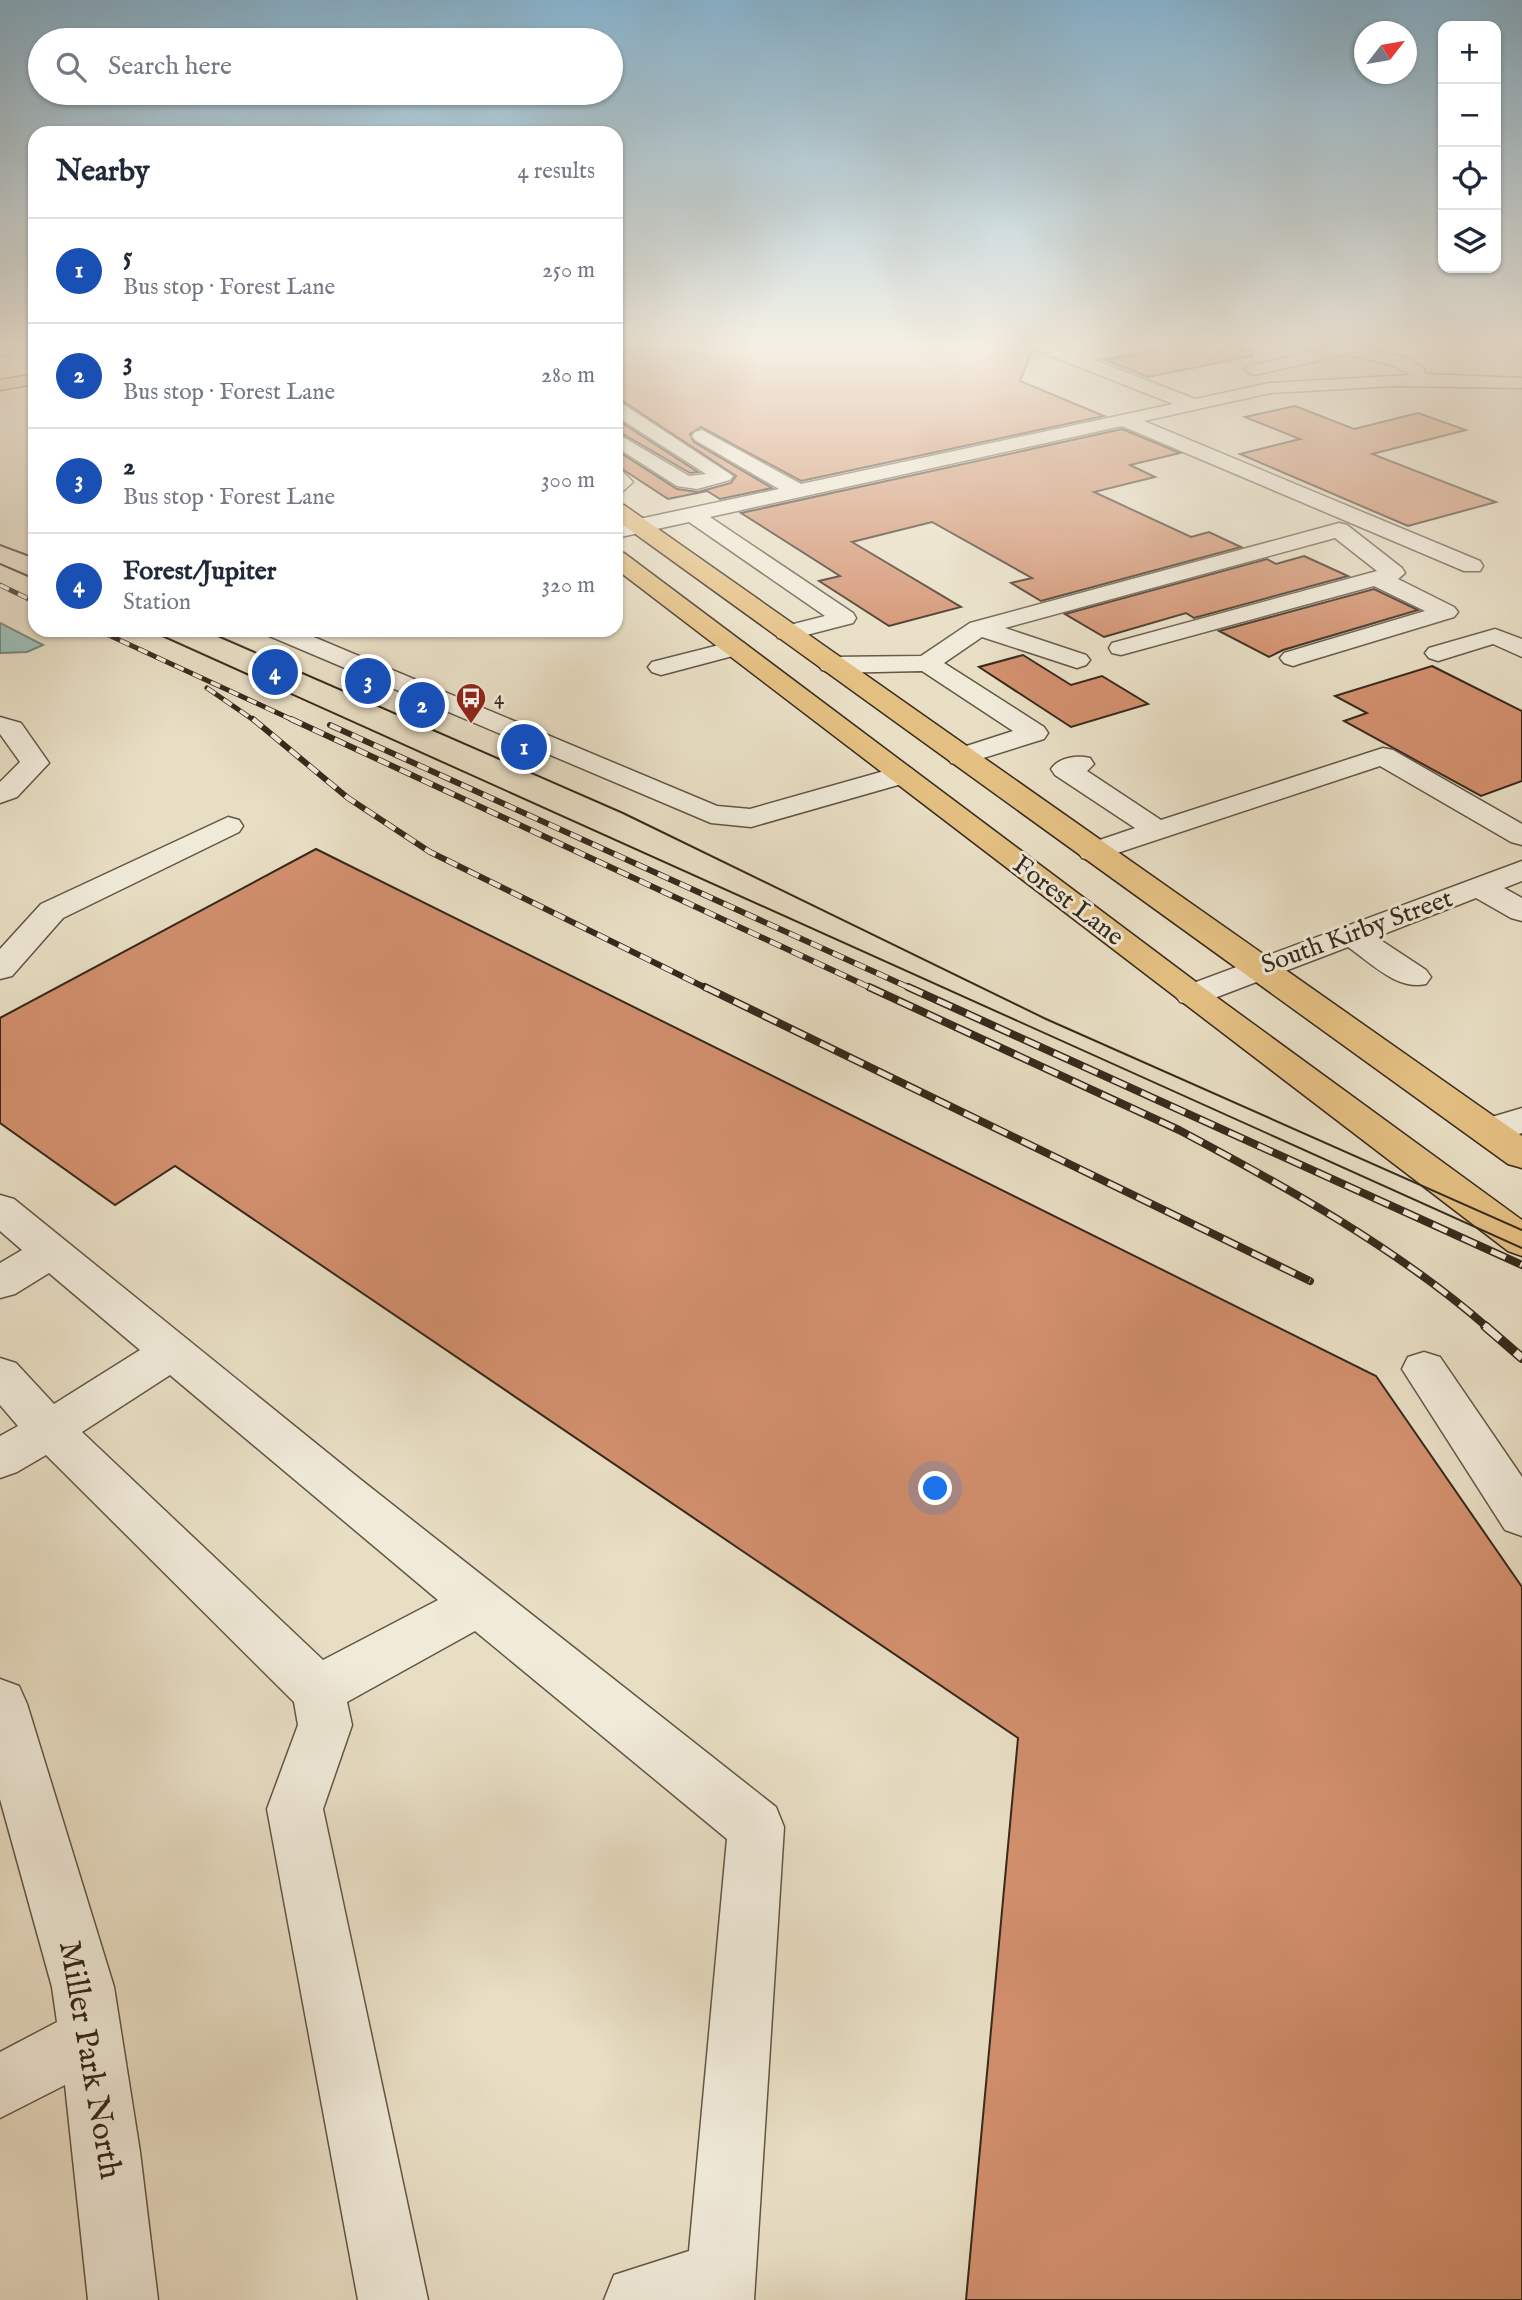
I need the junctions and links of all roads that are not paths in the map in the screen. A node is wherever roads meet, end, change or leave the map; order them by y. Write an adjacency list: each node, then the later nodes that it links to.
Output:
1 (635, 450): 6 (street)
2 (682, 450): 6 (street)
3 (728, 450): 7 (street)
4 (980, 450): 7 (street)
5 (1196, 450): 12 (street)
6 (707, 481): 8 (street)
7 (797, 491): 8 (street)
8 (742, 503): 9 (street)
9 (692, 514): 10 (street); 14 (street)
10 (627, 528): 15 (main road, Forest Lane)
11 (623, 563): 19 (main road, Forest Lane)
12 (1472, 566)
13 (1377, 578): 16 (street); 20 (street); 23 (street)
14 (791, 582): 15 (street); 17 (street)
15 (735, 597): 17 (main road, Forest Lane)
16 (979, 628): 24 (street); 25 (street)
17 (787, 633): 19 (main road); 26 (main road, Forest Lane)
18 (293, 637): 31 (street)
19 (735, 648): 27 (street); 31 (main road, Forest Lane)
20 (1121, 648)
21 (1522, 649): 22 (street)
22 (1438, 653)
23 (1293, 658)
24 (1077, 660)
25 (927, 663): 26 (street); 29 (street)
26 (831, 665): 30 (main road, Forest Lane)
27 (661, 667)
28 (0, 725): 32 (street)
29 (1034, 733): 30 (street); 35 (street)
30 (961, 757): 31 (main road); 37 (main road, Forest Lane)
31 (902, 775): 45 (main road, Forest Lane)
32 (0, 794)
33 (1509, 816): 35 (street); 36 (street)
34 (228, 826): 42 (street)
35 (1157, 830): 37 (street)
36 (1522, 836)
37 (1094, 852): 43 (main road, Forest Lane)
38 (1522, 870): 39 (street, South Kirby Street)
39 (1479, 887): 40 (street); 41 (street, South Kirby Street)
40 (1522, 911)
41 (1352, 934): 43 (street, South Kirby Street); 44 (street)
42 (0, 969)
43 (1258, 969): 45 (street, South Kirby Street); 46 (main road, Forest Lane)
44 (1414, 977)
45 (1192, 995): 49 (main road, Forest Lane)
46 (1505, 1126): 47 (main road, Forest Lane)
47 (1522, 1155)
48 (0, 1209): 50 (street)
49 (1522, 1241)
50 (51, 1252): 51 (street); 52 (street)
51 (0, 1283)
52 (172, 1351): 55 (street); 58 (street)
53 (1424, 1369): 57 (street)
54 (0, 1375): 55 (street)
55 (50, 1430): 56 (street); 59 (street)
56 (0, 1459)
57 (1522, 1516)
58 (479, 1603): 59 (street); 63 (street)
59 (318, 1690): 65 (street)
60 (0, 1703): 61 (street, Miller Park North)
61 (90, 2038): 62 (street); 64 (street, Miller Park North)
62 (0, 2086)
63 (720, 2288): 66 (street)
64 (122, 2300)
65 (393, 2300)
66 (639, 2300)

